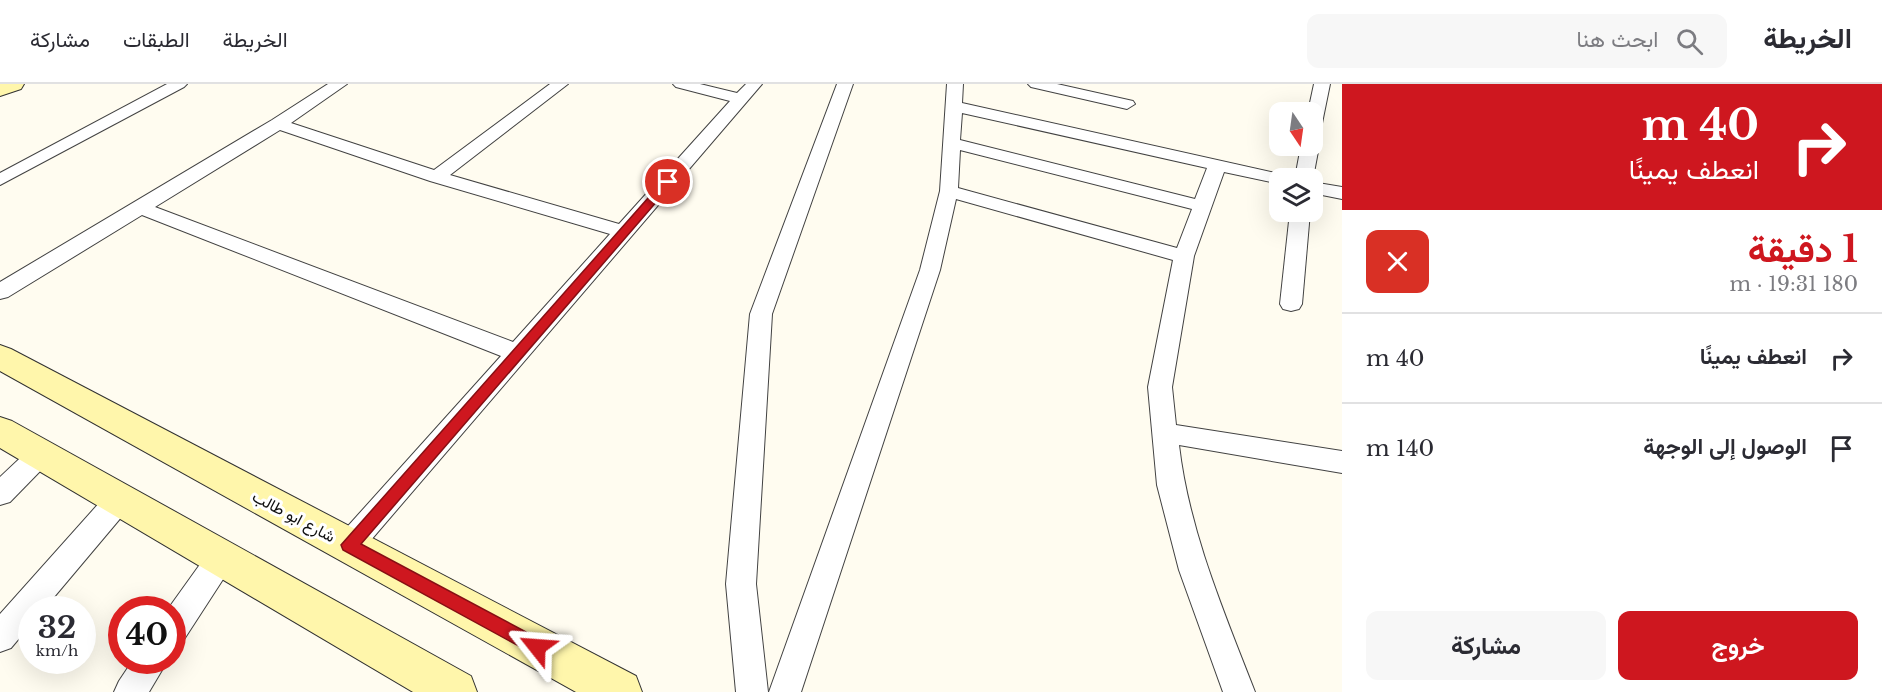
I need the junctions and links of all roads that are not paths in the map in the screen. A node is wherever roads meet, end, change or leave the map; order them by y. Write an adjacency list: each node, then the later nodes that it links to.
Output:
1 (13, 84): 9 (street)
2 (179, 84): 19 (street)
3 (339, 84): 14 (street)
4 (560, 84): 17 (street)
5 (681, 84): 10 (street)
6 (845, 84): 46 (street)
7 (1036, 84): 13 (street)
8 (1322, 84): 12 (street)
9 (0, 90)
10 (747, 92): 26 (street)
11 (955, 95): 15 (street); 16 (street)
12 (1318, 102)
13 (1127, 104)
14 (278, 124): 17 (street); 24 (street)
15 (952, 144): 21 (street); 23 (street)
16 (1217, 165): 18 (street); 23 (street)
17 (436, 177): 26 (street)
18 (1269, 177)
19 (0, 180)
20 (1323, 189): 22 (street)
21 (950, 191): 27 (street); 47 (street)
22 (1342, 193)
23 (1202, 206): 27 (street)
24 (141, 208): 28 (street); 30 (street)
25 (1299, 222): 29 (street)
26 (624, 232): 30 (street)
27 (1184, 256): 33 (street)
28 (0, 292)
29 (1291, 304)
30 (518, 353): 38 (street)
31 (0, 357): 38 (street, شارع ابو طالب)
32 (0, 431): 34 (street)
33 (1165, 433): 35 (street); 48 (street)
34 (42, 453): 36 (street); 37 (street)
35 (1342, 462)
36 (0, 494)
37 (119, 500): 39 (street); 41 (street)
38 (349, 545): 45 (street, شارع ابو طالب)
39 (221, 558): 40 (street); 44 (street)
40 (186, 609)
41 (0, 637)
42 (142, 674): 43 (street)
43 (130, 692)
44 (455, 692)
45 (620, 692)
46 (752, 692)
47 (785, 692)
48 (1239, 692)

